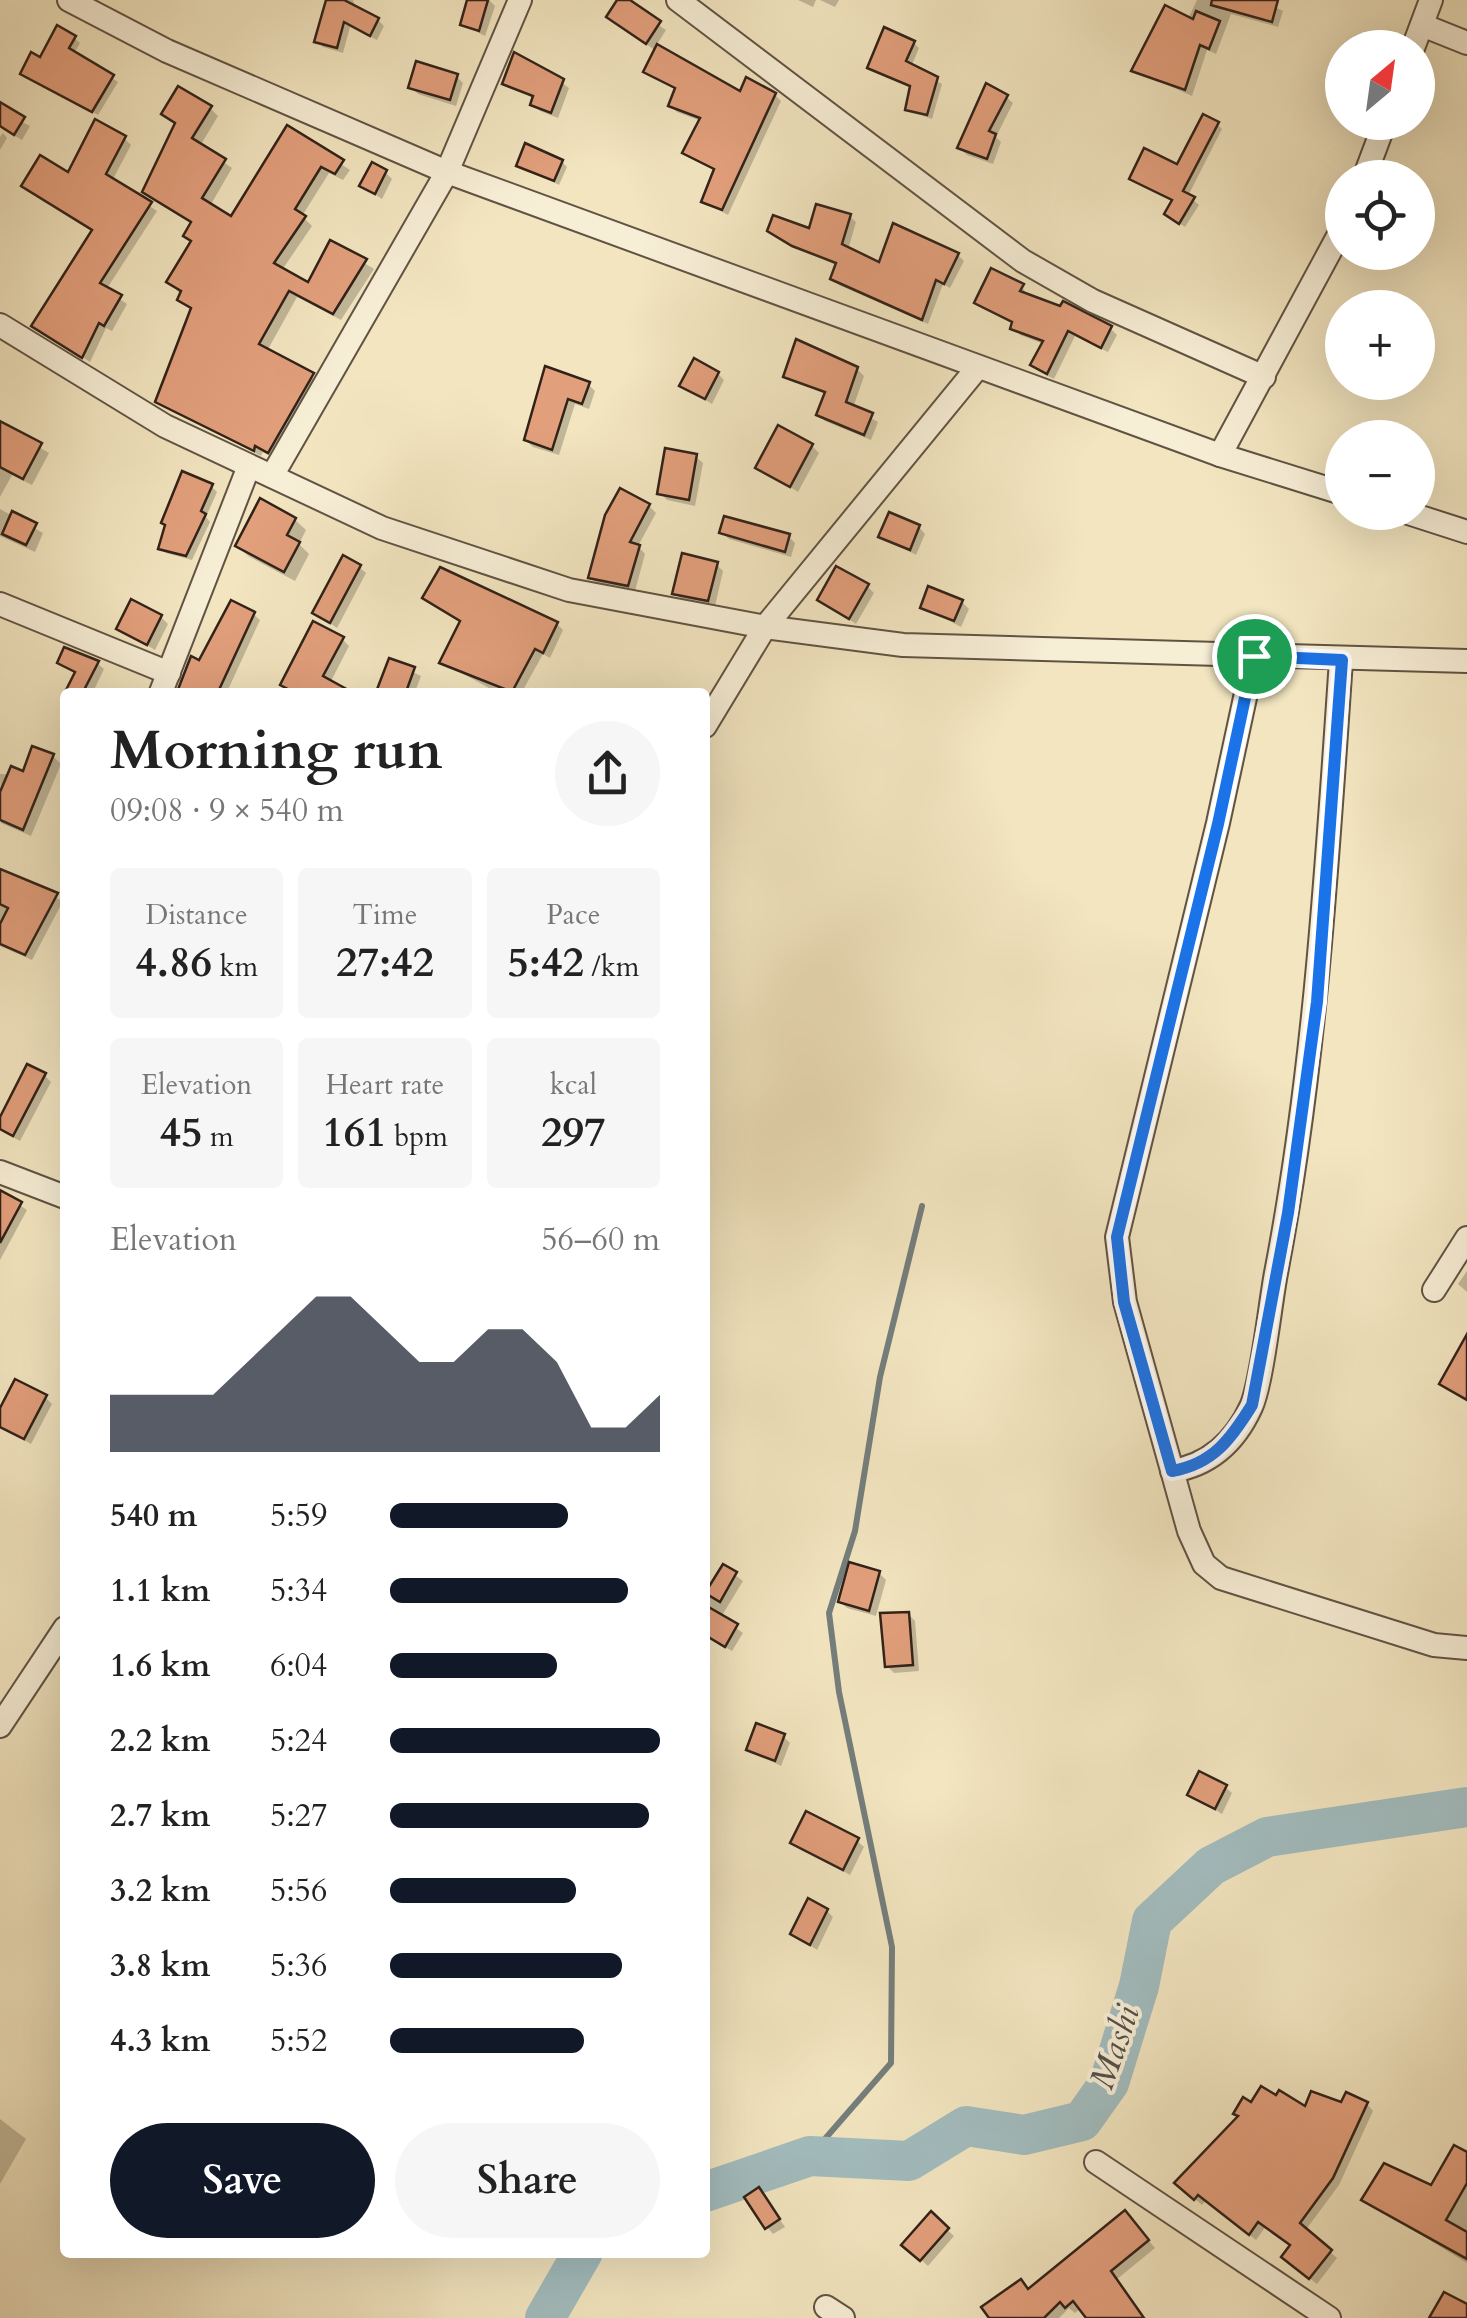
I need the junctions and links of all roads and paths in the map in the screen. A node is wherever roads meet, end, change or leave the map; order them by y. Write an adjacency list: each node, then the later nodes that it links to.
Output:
1 (69, 0): 8 (street)
2 (520, 0): 8 (street)
3 (678, 0): 12 (street)
4 (1431, 0): 5 (street)
5 (1422, 24): 6 (street); 7 (street)
6 (1420, 30)
7 (1467, 43)
8 (447, 172): 11 (street); 15 (street)
9 (1325, 261): 12 (street)
10 (0, 325): 14 (street)
11 (978, 367): 13 (street); 20 (street)
12 (1264, 377): 13 (street)
13 (1220, 455): 16 (street)
14 (248, 466): 15 (street); 24 (street)
15 (272, 476): 20 (street)
16 (1325, 488)
17 (1435, 522): 18 (street)
18 (1467, 532)
19 (0, 604): 24 (street)
20 (765, 627): 21 (street); 25 (street)
21 (1254, 656): 22 (street); 30 (street)
22 (1342, 660): 23 (street); 30 (street)
23 (1467, 661)
24 (165, 683)
25 (710, 718)
26 (0, 1172): 27 (street)
27 (60, 1196)
28 (1467, 1238): 29 (street)
29 (1434, 1290)
30 (1172, 1471): 32 (street)
31 (60, 1636): 33 (street)
32 (1467, 1648)
33 (0, 1726)
34 (1096, 2162): 35 (street)
35 (1328, 2318)

